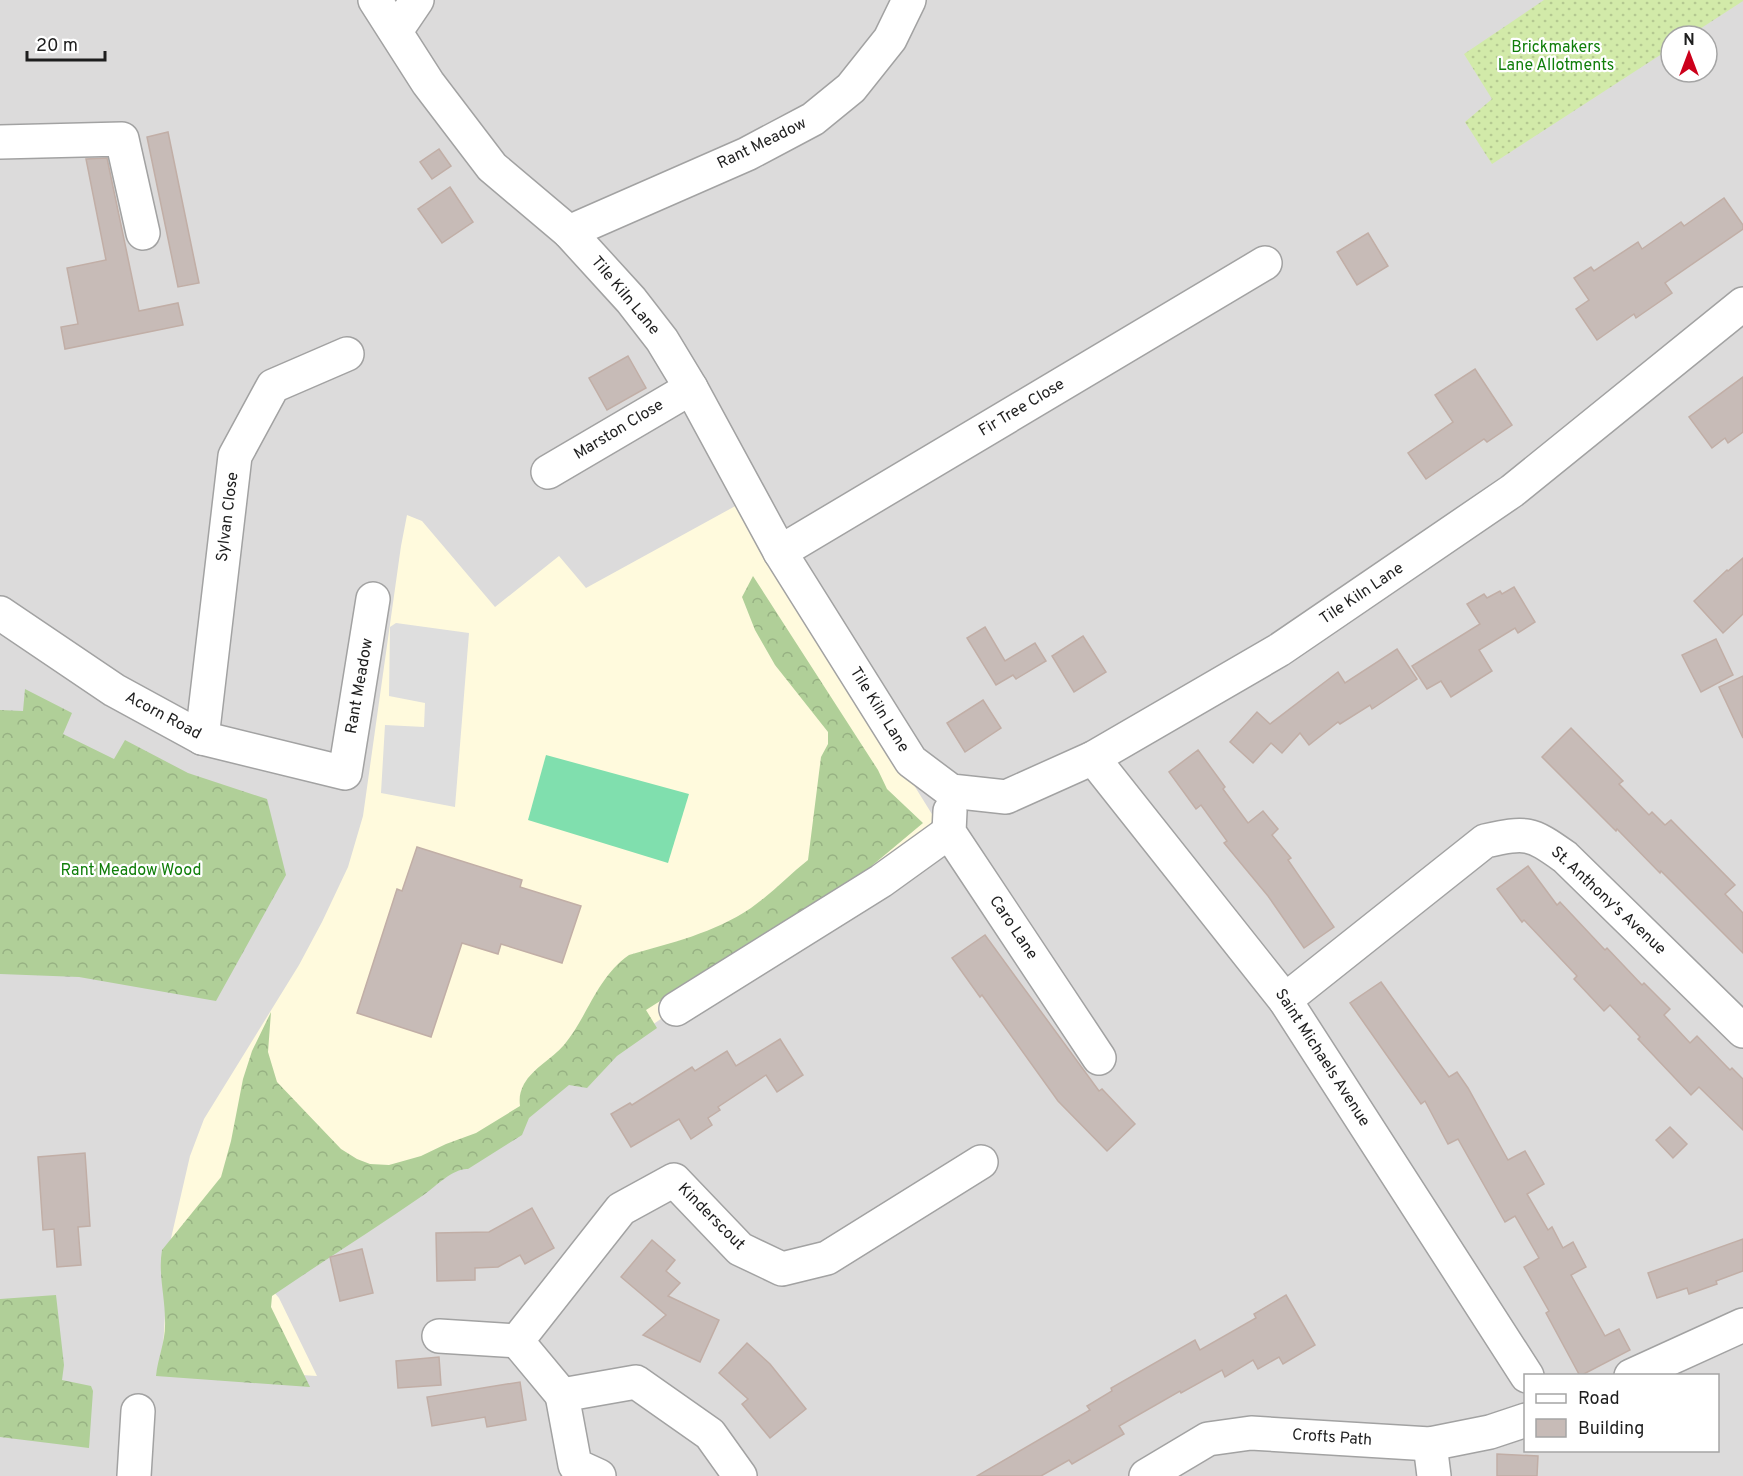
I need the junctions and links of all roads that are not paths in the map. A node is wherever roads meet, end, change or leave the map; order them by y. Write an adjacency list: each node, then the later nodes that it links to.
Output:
1 (375, 0): 4 (street, Tile Kiln Lane)
2 (417, 0): 4 (street)
3 (909, 0): 6 (street, Rant Meadow)
4 (396, 31): 6 (street, Tile Kiln Lane)
5 (0, 142): 7 (street)
6 (569, 232): 11 (street, Tile Kiln Lane)
7 (143, 233)
8 (1265, 263): 13 (street, Fir Tree Close)
9 (1743, 304): 17 (street, Tile Kiln Lane)
10 (347, 354): 16 (street, Sylvan Close)
11 (691, 388): 12 (street, Marston Close); 13 (street, Tile Kiln Lane)
12 (548, 472)
13 (780, 552): 19 (street, Tile Kiln Lane)
14 (373, 599): 18 (street, Rant Meadow)
15 (0, 613): 16 (street, Acorn Road)
16 (202, 738): 18 (street, Acorn Road)
17 (1093, 758): 19 (street, Tile Kiln Lane); 21 (street, Saint Michaels Avenue)
18 (345, 773)
19 (951, 791): 20 (street)
20 (949, 832): 22 (street); 24 (street, Caro Lane)
21 (1285, 1000): 23 (street, St. Anthony's Avenue); 29 (street, Saint Michaels Avenue)
22 (676, 1009)
23 (1743, 1031)
24 (1099, 1058)
25 (981, 1162): 28 (street, Kinderscout)
26 (1743, 1325): 30 (street)
27 (439, 1336): 28 (street)
28 (517, 1341): 31 (street)
29 (1526, 1374)
30 (1634, 1374)
31 (562, 1395): 36 (street); 37 (street)
32 (138, 1411): 35 (street)
33 (1524, 1421): 34 (street, Crofts Path)
34 (1432, 1460): 38 (street, Crofts Path)
35 (134, 1476)
36 (599, 1476)
37 (740, 1476)
38 (1146, 1476)

